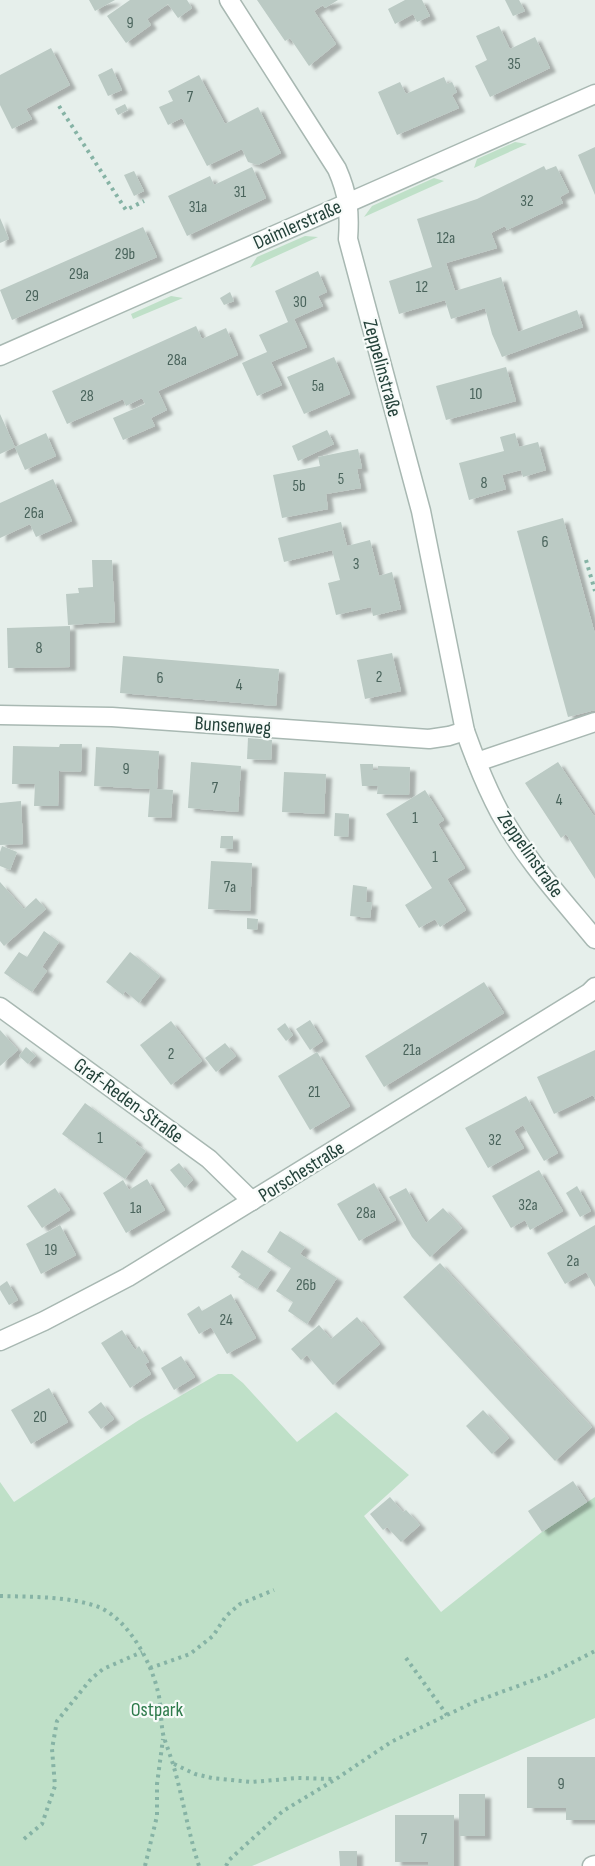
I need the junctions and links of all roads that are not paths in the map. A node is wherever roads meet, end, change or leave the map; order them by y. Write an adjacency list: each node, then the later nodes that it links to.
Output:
1 (228, 0): 3 (street, Zeppelinstraße)
2 (595, 93): 3 (street, Daimlerstraße)
3 (348, 201): 4 (street, Daimlerstraße); 7 (street, Zeppelinstraße)
4 (0, 356)
5 (0, 715): 7 (street, Bunsenweg)
6 (595, 722): 8 (street)
7 (465, 731): 8 (street, Zeppelinstraße)
8 (477, 762): 9 (street, Zeppelinstraße)
9 (595, 939)
10 (595, 987): 12 (street, Porschestraße)
11 (0, 1007): 12 (street, Graf-Reden-Straße)
12 (252, 1201): 13 (street, Porschestraße)
13 (0, 1341)

